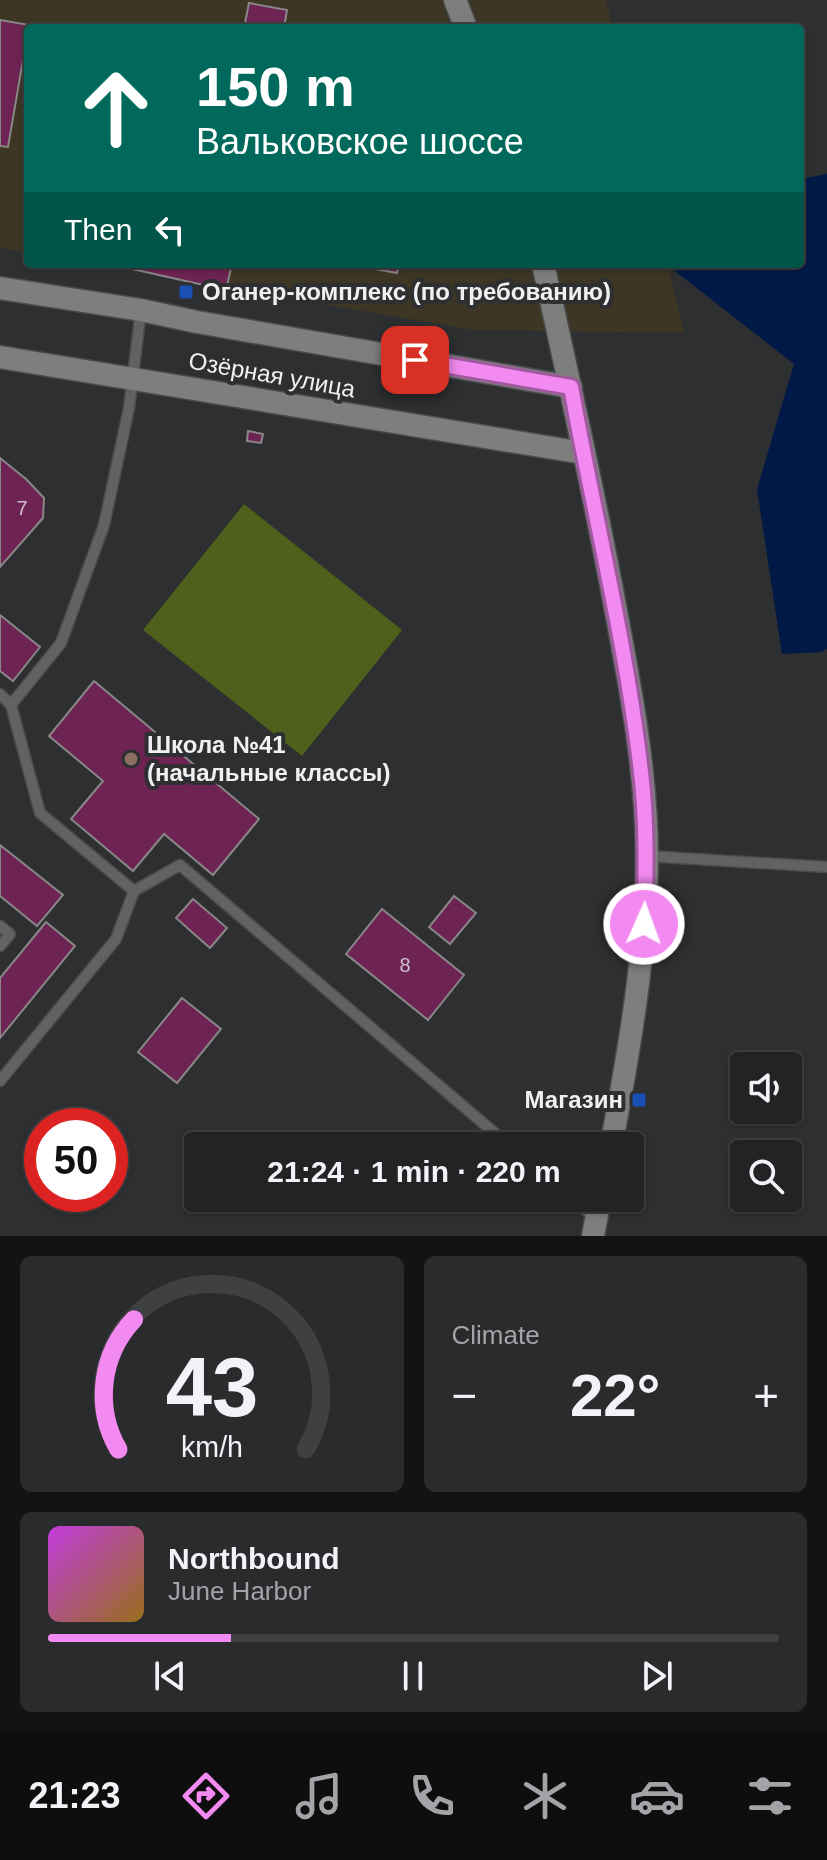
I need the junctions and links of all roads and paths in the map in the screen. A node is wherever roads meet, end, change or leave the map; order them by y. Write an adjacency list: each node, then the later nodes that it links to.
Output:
1 (455, 0): 2 (main road)
2 (464, 24)
3 (544, 268): 8 (main road)
4 (0, 288): 5 (main road, Озёрная улица)
5 (141, 310): 7 (lane); 8 (main road, Озёрная улица)
6 (0, 357): 7 (main road, Озёрная улица)
7 (132, 377): 9 (main road, Озёрная улица); 11 (lane)
8 (571, 387): 9 (main road)
9 (583, 453): 12 (main road)
10 (0, 694): 11 (lane)
11 (11, 705): 14 (lane)
12 (647, 856): 13 (lane); 19 (main road)
13 (827, 867)
14 (134, 891): 17 (lane); 18 (lane)
15 (0, 926): 16 (lane)
16 (0, 946)
17 (0, 1081)
18 (494, 1132)
19 (614, 1132)

